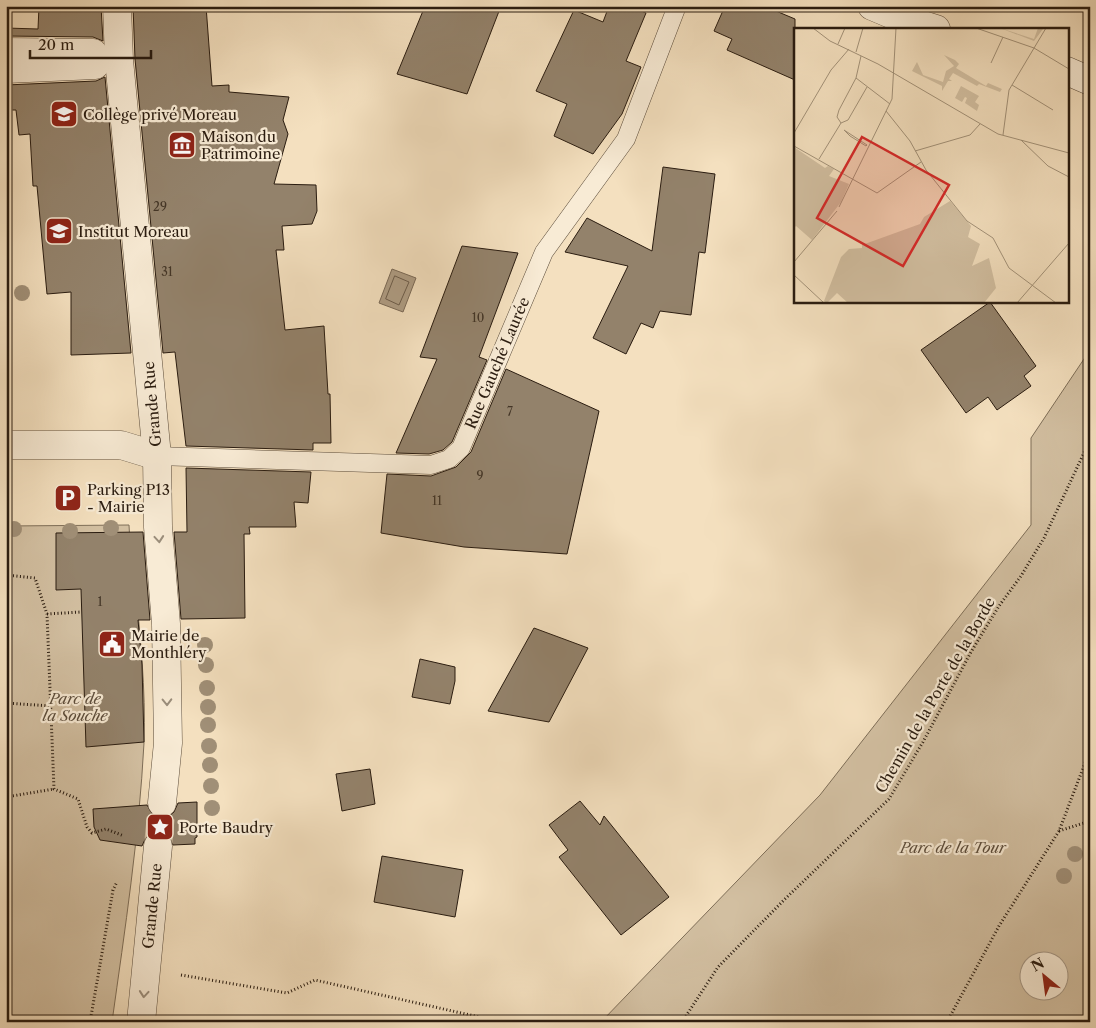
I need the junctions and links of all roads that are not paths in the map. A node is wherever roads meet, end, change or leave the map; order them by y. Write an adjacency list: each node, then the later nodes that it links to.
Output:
1 (117, 6): 12 (street, Grande Rue)
2 (678, 6): 12 (lane, Rue Gauché Laurée)
3 (872, 6): 4 (street)
4 (933, 28)
5 (6, 52): 7 (street)
6 (6, 60): 7 (street)
7 (94, 60): 8 (street)
8 (6, 69)
9 (1068, 71): 10 (street)
10 (1090, 80)
11 (6, 444): 12 (street)
12 (157, 456): 13 (street, Grande Rue, one-way to 13)
13 (162, 803)
14 (158, 846): 15 (street, Grande Rue, one-way to 15)
15 (141, 1022)

